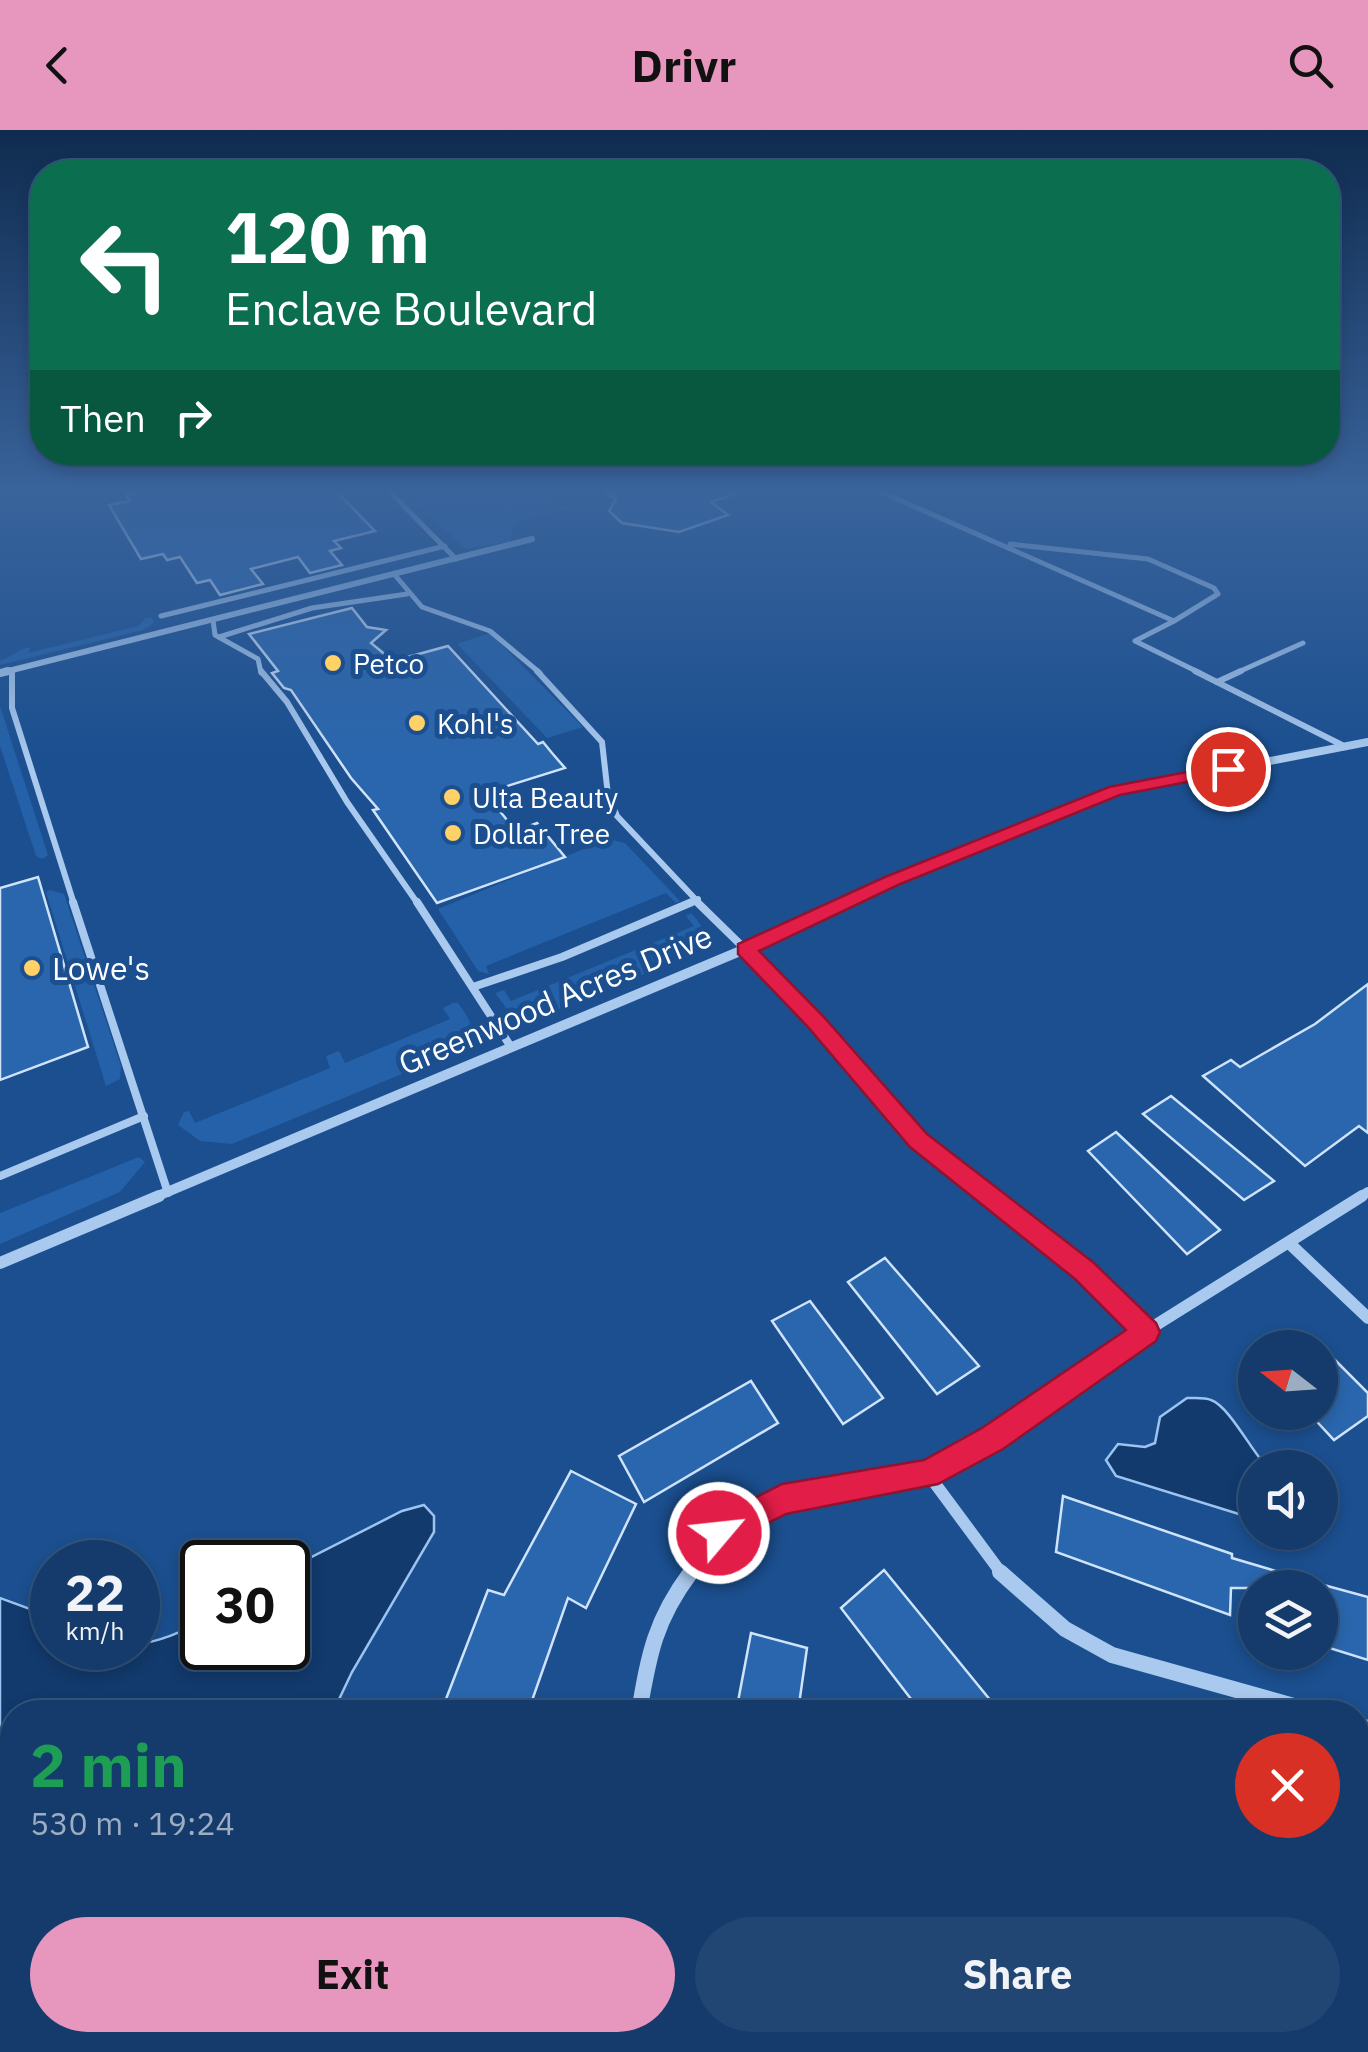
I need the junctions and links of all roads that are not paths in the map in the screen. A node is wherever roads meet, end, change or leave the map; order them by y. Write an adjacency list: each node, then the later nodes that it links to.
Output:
1 (304, 581): 7 (lane)
2 (368, 581): 8 (street)
3 (398, 581): 6 (lane)
4 (1087, 581): 9 (lane)
5 (1197, 581): 9 (lane)
6 (406, 594): 10 (lane); 17 (lane)
7 (161, 616)
8 (213, 620): 10 (lane); 12 (street)
9 (1174, 620): 14 (lane)
10 (219, 637): 19 (lane)
11 (1302, 643): 14 (lane)
12 (12, 670): 13 (street); 21 (lane)
13 (0, 673)
14 (1218, 682): 16 (lane)
15 (1368, 742): 16 (street, Greenwood Acres Drive)
16 (1346, 747): 18 (street, Greenwood Acres Drive)
17 (698, 899): 18 (lane); 19 (lane)
18 (745, 949): 20 (street, Greenwood Acres Drive); 28 (street)
19 (473, 988): 20 (lane)
20 (511, 1047): 23 (street, Greenwood Acres Drive)
21 (144, 1116): 22 (lane); 23 (lane)
22 (0, 1176)
23 (168, 1192): 26 (street, Greenwood Acres Drive)
24 (1368, 1192): 25 (street)
25 (1289, 1243): 27 (street); 28 (street)
26 (0, 1264)
27 (1368, 1318)
28 (1146, 1332): 29 (street)
29 (928, 1474): 30 (street); 31 (street)
30 (640, 1700)
31 (1271, 1700)

